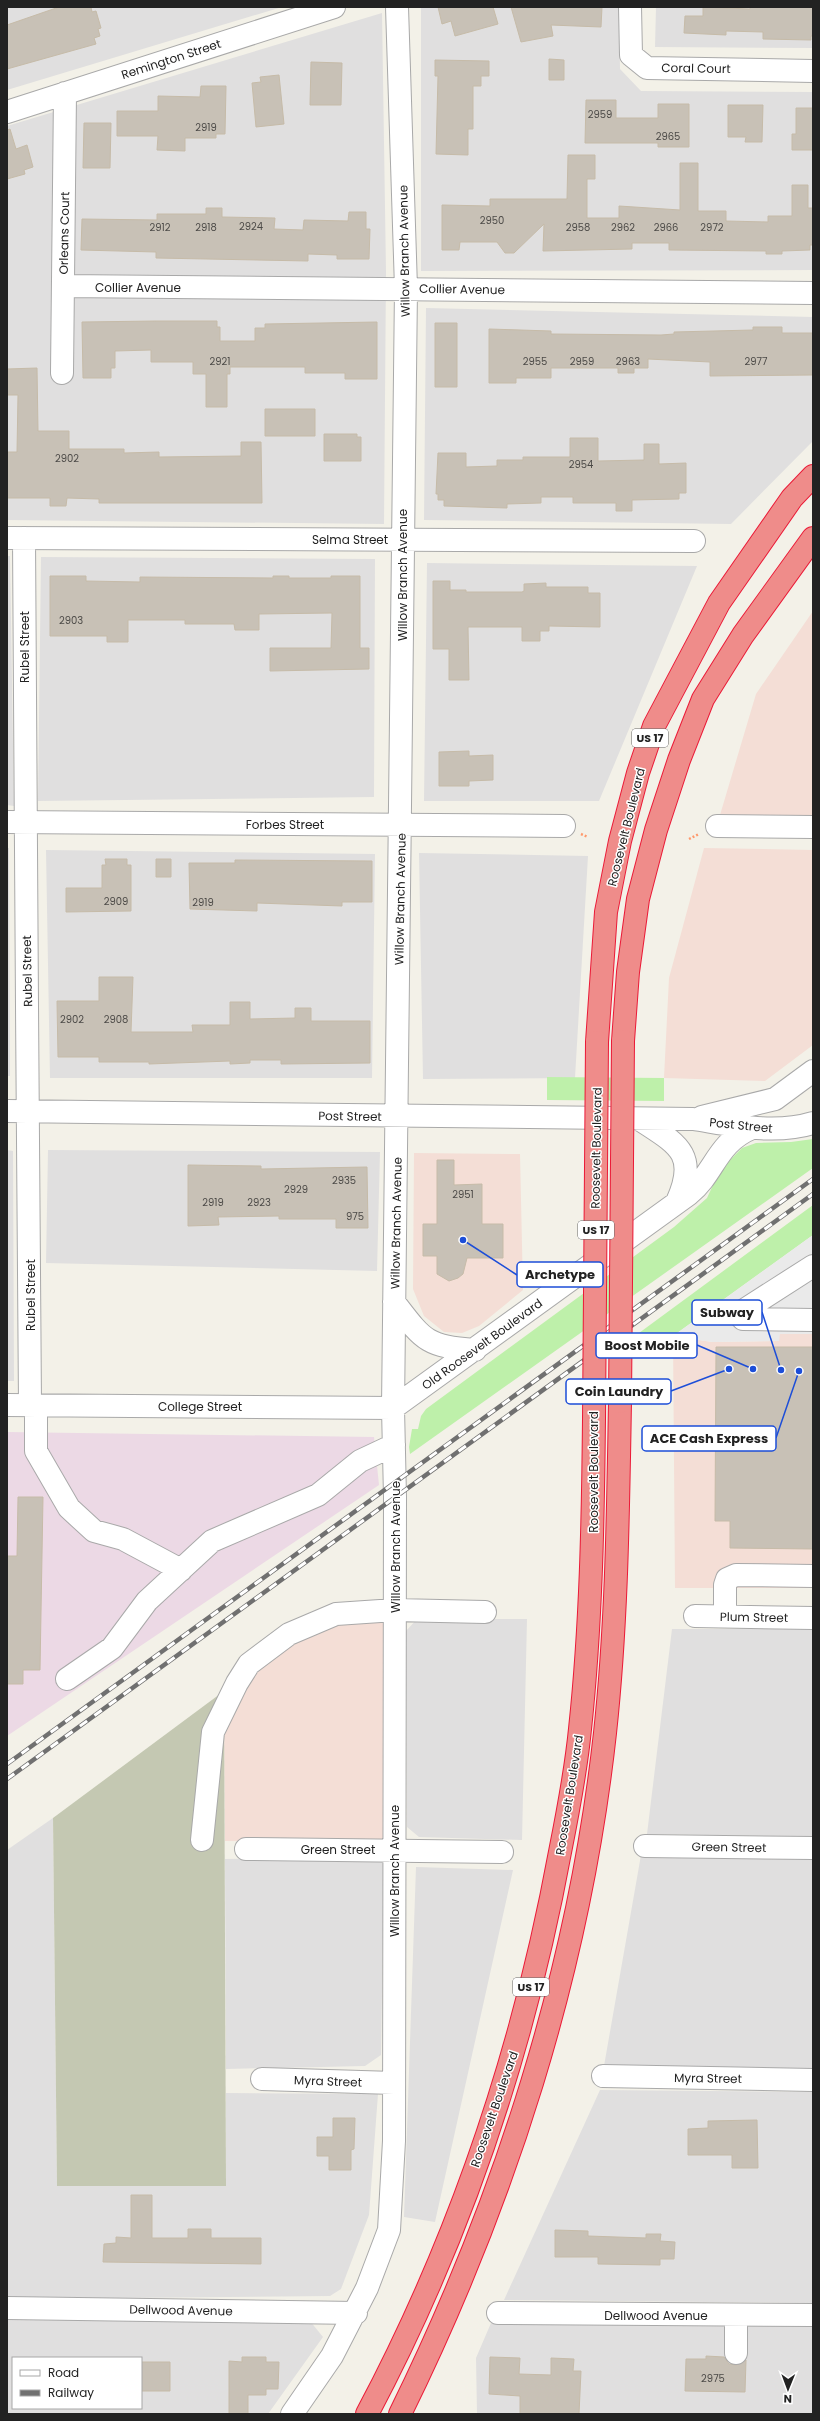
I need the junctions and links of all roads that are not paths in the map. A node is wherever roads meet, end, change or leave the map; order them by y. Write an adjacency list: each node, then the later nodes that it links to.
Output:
1 (334, 7): 5 (street, Remington Street)
2 (397, 7): 8 (street, Willow Branch Avenue)
3 (630, 7): 4 (street, Coral Court)
4 (813, 71)
5 (65, 93): 6 (street, Remington Street); 7 (street, Orleans Court)
6 (7, 112)
7 (63, 286): 8 (street, Collier Avenue); 10 (street, Orleans Court)
8 (406, 288): 9 (street, Collier Avenue); 14 (street, Willow Branch Avenue)
9 (813, 293)
10 (62, 373)
11 (813, 476): 63 (highway, Roosevelt Boulevard / US 17, bridge)
12 (15, 538): 14 (street, Selma Street); 16 (street, Rubel Street)
13 (813, 538): 64 (highway, Roosevelt Boulevard / US 17, bridge)
14 (402, 539): 15 (street, Selma Street); 17 (street, Willow Branch Avenue)
15 (694, 541)
16 (15, 822): 17 (street, Forbes Street); 23 (street, Rubel Street)
17 (400, 825): 18 (street, Forbes Street); 24 (street, Willow Branch Avenue)
18 (564, 826)
19 (717, 826): 20 (street)
20 (813, 827)
21 (813, 1071): 26 (street, Post Street)
22 (7, 1111): 23 (street, Post Street)
23 (28, 1112): 24 (street, Post Street); 35 (street, Rubel Street)
24 (398, 1116): 25 (street, Post Street); 31 (street, Willow Branch Avenue)
25 (639, 1119): 26 (street, Post Street); 29 (street)
26 (693, 1119): 28 (street, Post Street)
27 (813, 1124): 28 (street, Post Street)
28 (752, 1128): 29 (street, Old Roosevelt Boulevard)
29 (677, 1202): 33 (street, Old Roosevelt Boulevard)
30 (813, 1266): 32 (street)
31 (394, 1302): 33 (street); 36 (street, Willow Branch Avenue)
32 (813, 1320)
33 (475, 1350): 36 (street, Old Roosevelt Boulevard)
34 (7, 1405): 35 (street, College Street)
35 (33, 1405): 36 (street, College Street); 38 (street, Rubel Street)
36 (393, 1408): 37 (street, Willow Branch Avenue)
37 (394, 1445): 38 (street); 40 (street, Willow Branch Avenue)
38 (181, 1570): 45 (street)
39 (813, 1576): 43 (street)
40 (395, 1610): 41 (street); 46 (street); 50 (street, Willow Branch Avenue)
41 (485, 1612)
42 (695, 1616): 43 (street, Plum Street)
43 (725, 1616): 44 (street, Plum Street)
44 (813, 1618)
45 (67, 1679)
46 (202, 1840)
47 (645, 1846): 48 (street, Green Street)
48 (813, 1848)
49 (246, 1849): 50 (street, Green Street)
50 (394, 1849): 51 (street, Green Street); 55 (street, Willow Branch Avenue)
51 (502, 1852)
52 (603, 2076): 54 (street, Myra Street)
53 (262, 2079): 55 (street, Myra Street)
54 (813, 2080)
55 (394, 2083): 57 (street, Willow Branch Avenue)
56 (7, 2308): 57 (street, Dellwood Avenue)
57 (356, 2313): 62 (street, Willow Branch Avenue)
58 (498, 2313): 59 (street, Dellwood Avenue)
59 (736, 2315): 60 (street, Dellwood Avenue); 61 (street)
60 (813, 2315)
61 (736, 2353)
62 (292, 2414)
63 (366, 2414)
64 (400, 2414)

